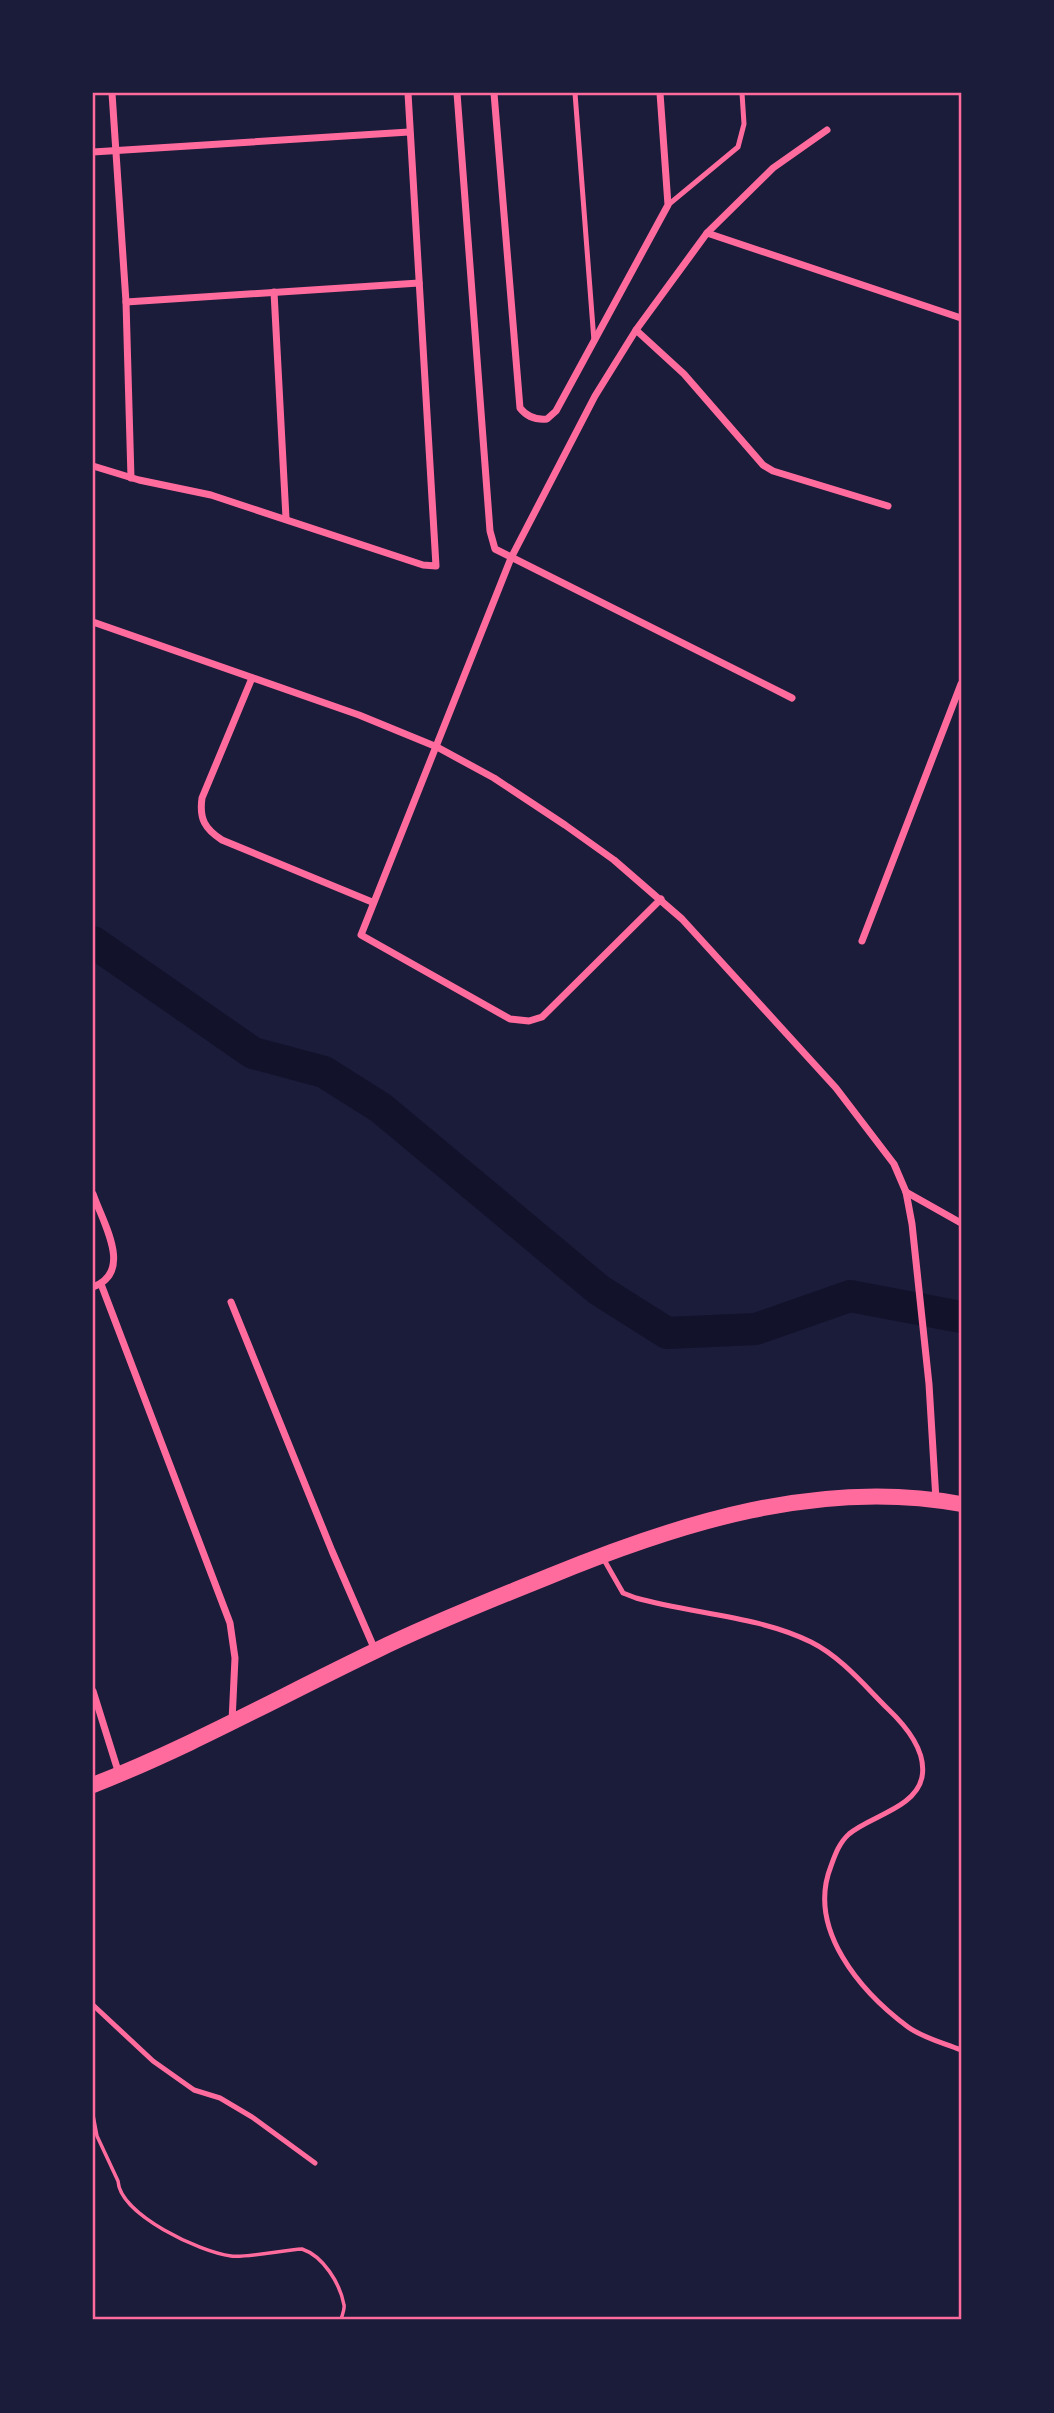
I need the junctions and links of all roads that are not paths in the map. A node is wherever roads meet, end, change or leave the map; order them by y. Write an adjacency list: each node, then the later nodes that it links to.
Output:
1 (112, 93): 10 (street)
2 (408, 93): 9 (street)
3 (457, 93): 24 (street)
4 (494, 93): 19 (street)
5 (575, 93): 19 (lane)
6 (660, 93): 12 (street)
7 (742, 93): 12 (lane)
8 (827, 131): 13 (street)
9 (410, 132): 10 (street); 14 (street)
10 (116, 150): 11 (street); 16 (street)
11 (93, 152)
12 (668, 205): 19 (street)
13 (707, 233): 17 (street); 18 (street)
14 (419, 284): 15 (street); 23 (street)
15 (274, 292): 16 (street); 23 (street)
16 (126, 302): 21 (street)
17 (961, 318)
18 (636, 330): 22 (street); 24 (street)
19 (594, 345)
20 (93, 466): 21 (street)
21 (131, 478): 23 (street)
22 (888, 506)
23 (286, 518)
24 (511, 558): 28 (street); 30 (street)
25 (93, 622): 26 (street)
26 (252, 678): 30 (street); 32 (street)
27 (961, 684): 29 (street)
28 (792, 698)
29 (959, 704): 33 (street)
30 (437, 747): 31 (street); 32 (street)
31 (661, 899): 32 (street); 34 (street)
32 (372, 902)
33 (862, 941)
34 (906, 1192): 36 (street); 39 (street)
35 (93, 1194): 37 (street)
36 (961, 1223)
37 (97, 1286): 44 (street)
38 (231, 1302): 42 (street)
39 (936, 1500): 40 (main road); 41 (main road)
40 (961, 1504)
41 (602, 1555): 42 (main road); 48 (lane)
42 (376, 1650): 44 (main road)
43 (93, 1691): 45 (street)
44 (232, 1722): 45 (main road)
45 (120, 1775): 46 (main road)
46 (93, 1785)
47 (93, 2005): 49 (lane)
48 (961, 2050)
49 (315, 2163)

